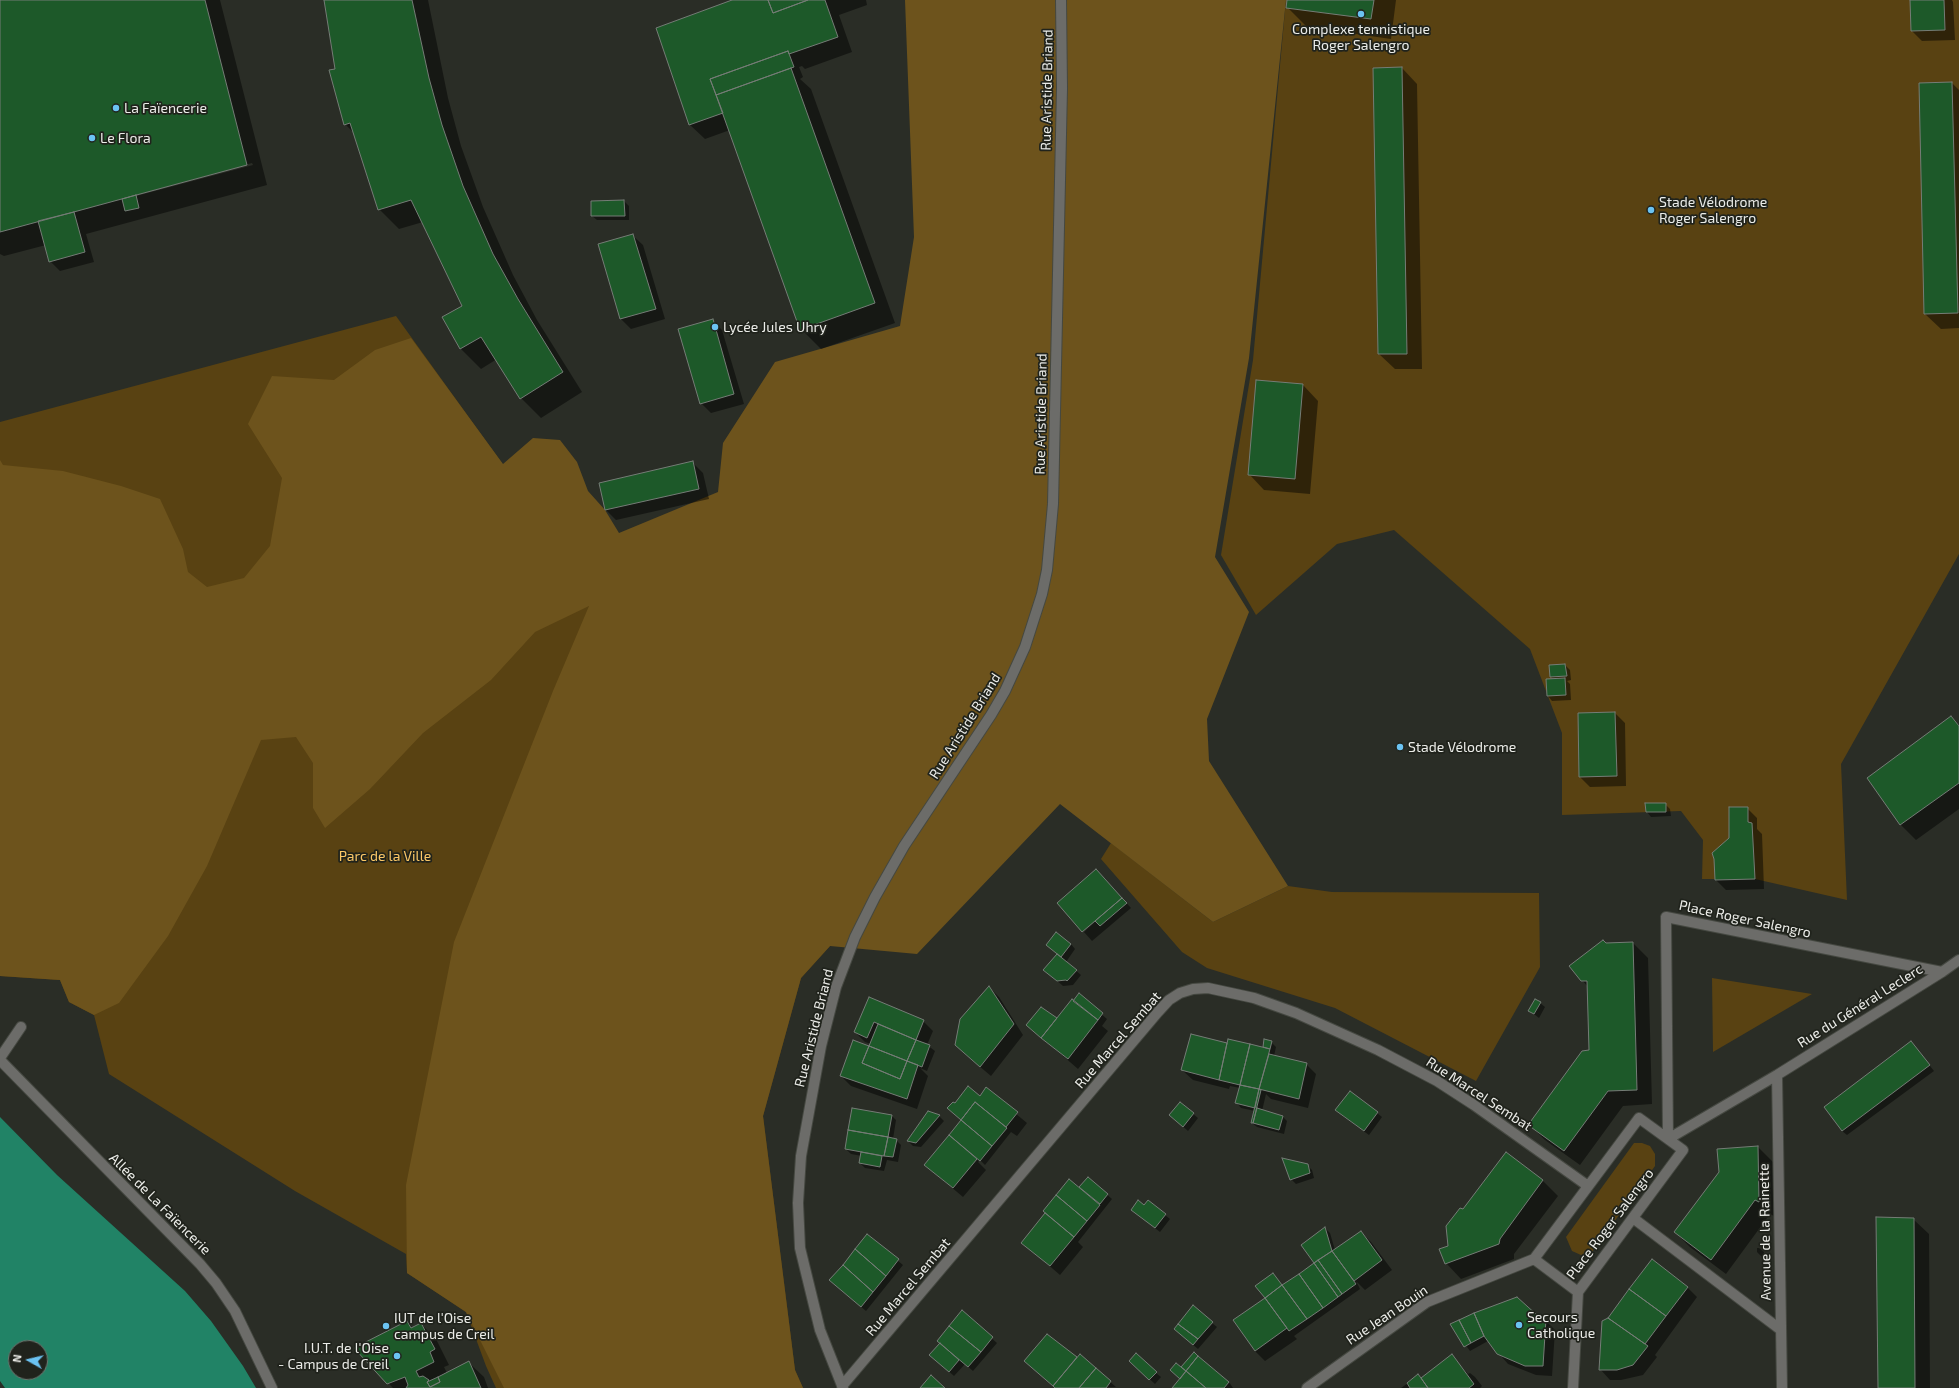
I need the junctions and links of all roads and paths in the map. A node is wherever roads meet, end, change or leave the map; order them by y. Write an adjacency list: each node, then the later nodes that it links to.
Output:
1 (1061, 0): 13 (street, Rue Aristide Briand)
2 (1959, 960): 3 (street, Rue du Général Leclerc)
3 (1942, 972): 6 (street, Rue du Général Leclerc); 7 (street, Place Roger Salengro)
4 (21, 1028): 5 (street)
5 (0, 1059): 14 (street, Allée de La Faïencerie)
6 (1776, 1076): 7 (street); 12 (street, Avenue de la Rainette)
7 (1668, 1139): 8 (street, Place Roger Salengro); 9 (street, Place Roger Salengro)
8 (1588, 1186): 10 (street, Place Roger Salengro); 13 (street, Rue Marcel Sembat)
9 (1633, 1218): 11 (street, Place Roger Salengro); 12 (street)
10 (1534, 1259): 11 (street, Place Roger Salengro); 15 (street, Rue Jean Bouin)
11 (1578, 1292): 16 (street)
12 (1781, 1330): 17 (street, Avenue de la Rainette)
13 (843, 1387)
14 (272, 1388)
15 (1307, 1388)
16 (1574, 1388)
17 (1782, 1388)

